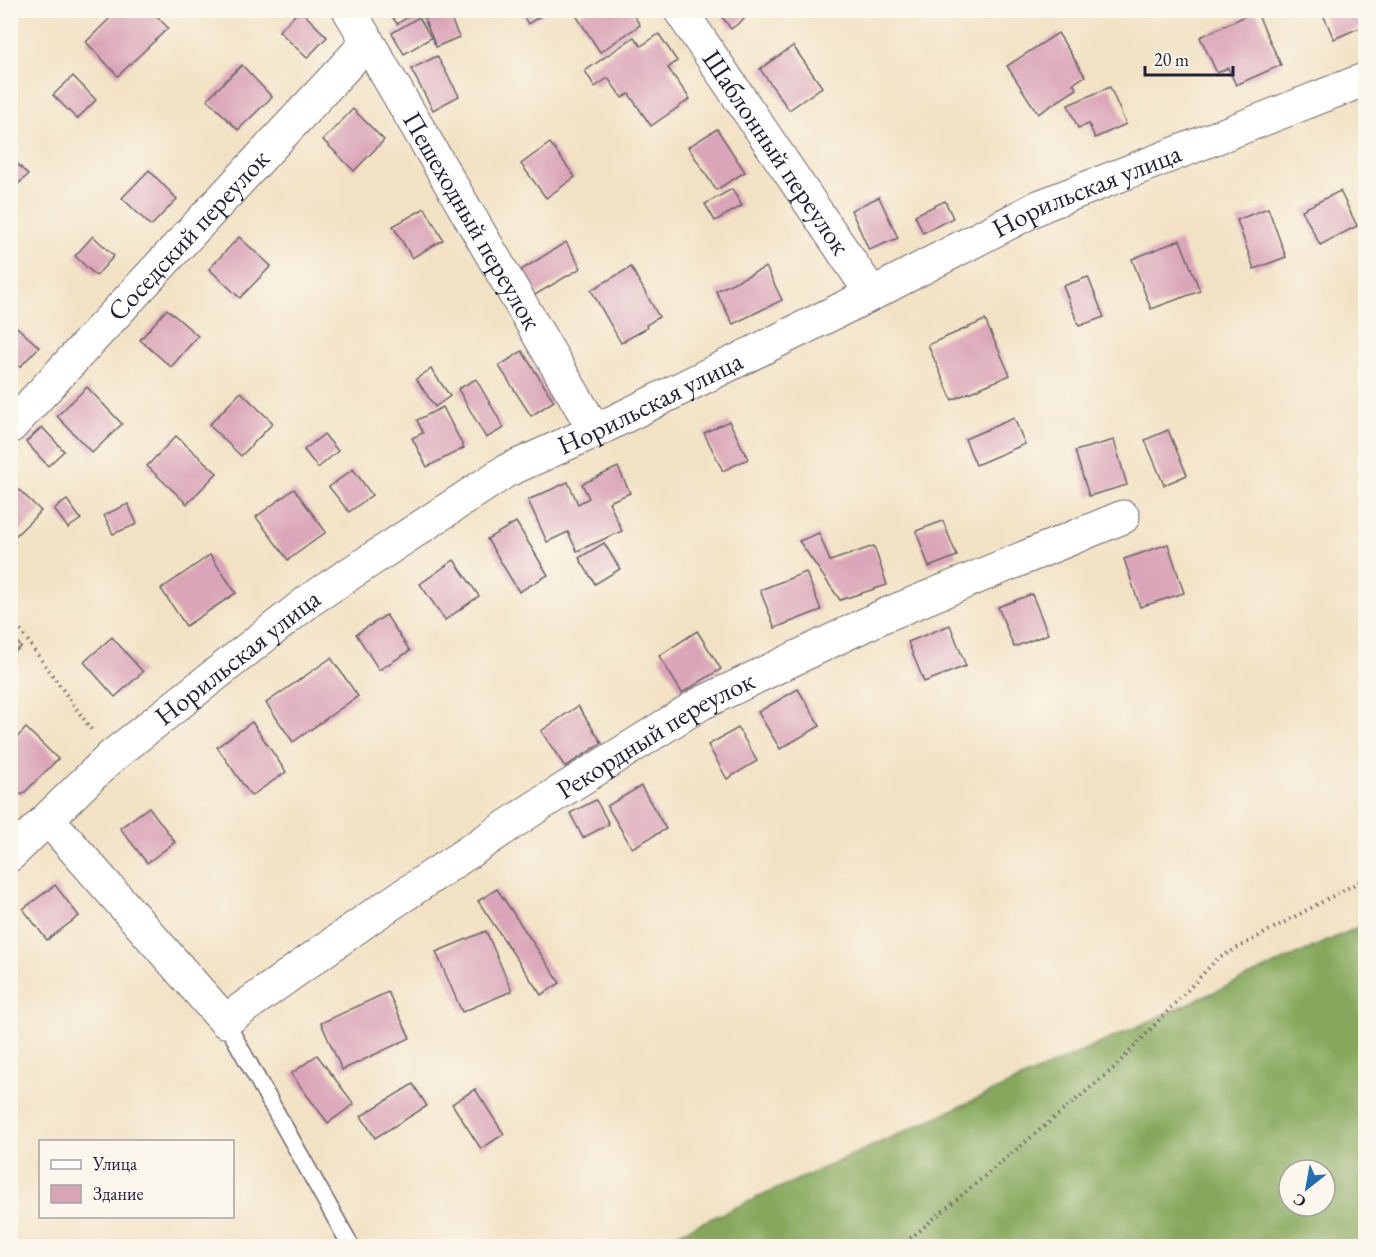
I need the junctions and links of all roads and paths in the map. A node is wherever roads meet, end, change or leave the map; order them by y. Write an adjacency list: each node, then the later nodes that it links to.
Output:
1 (349, 10): 3 (street, Пешеходный переулок)
2 (680, 10): 5 (street, Шаблонный переулок)
3 (368, 43): 6 (street, Соседский переулок); 7 (street, Пешеходный переулок)
4 (1365, 79): 5 (street, Норильская улица)
5 (872, 294): 7 (street, Норильская улица)
6 (10, 427)
7 (595, 431): 10 (street, Норильская улица)
8 (1124, 517): 14 (street, Рекордный переулок)
9 (10, 616): 10 (path)
10 (111, 757): 11 (street, Норильская улица)
11 (48, 819): 12 (street, Норильская улица); 14 (street)
12 (10, 855)
13 (1365, 878): 16 (path)
14 (225, 1021): 15 (lane)
15 (351, 1246)
16 (901, 1246)

